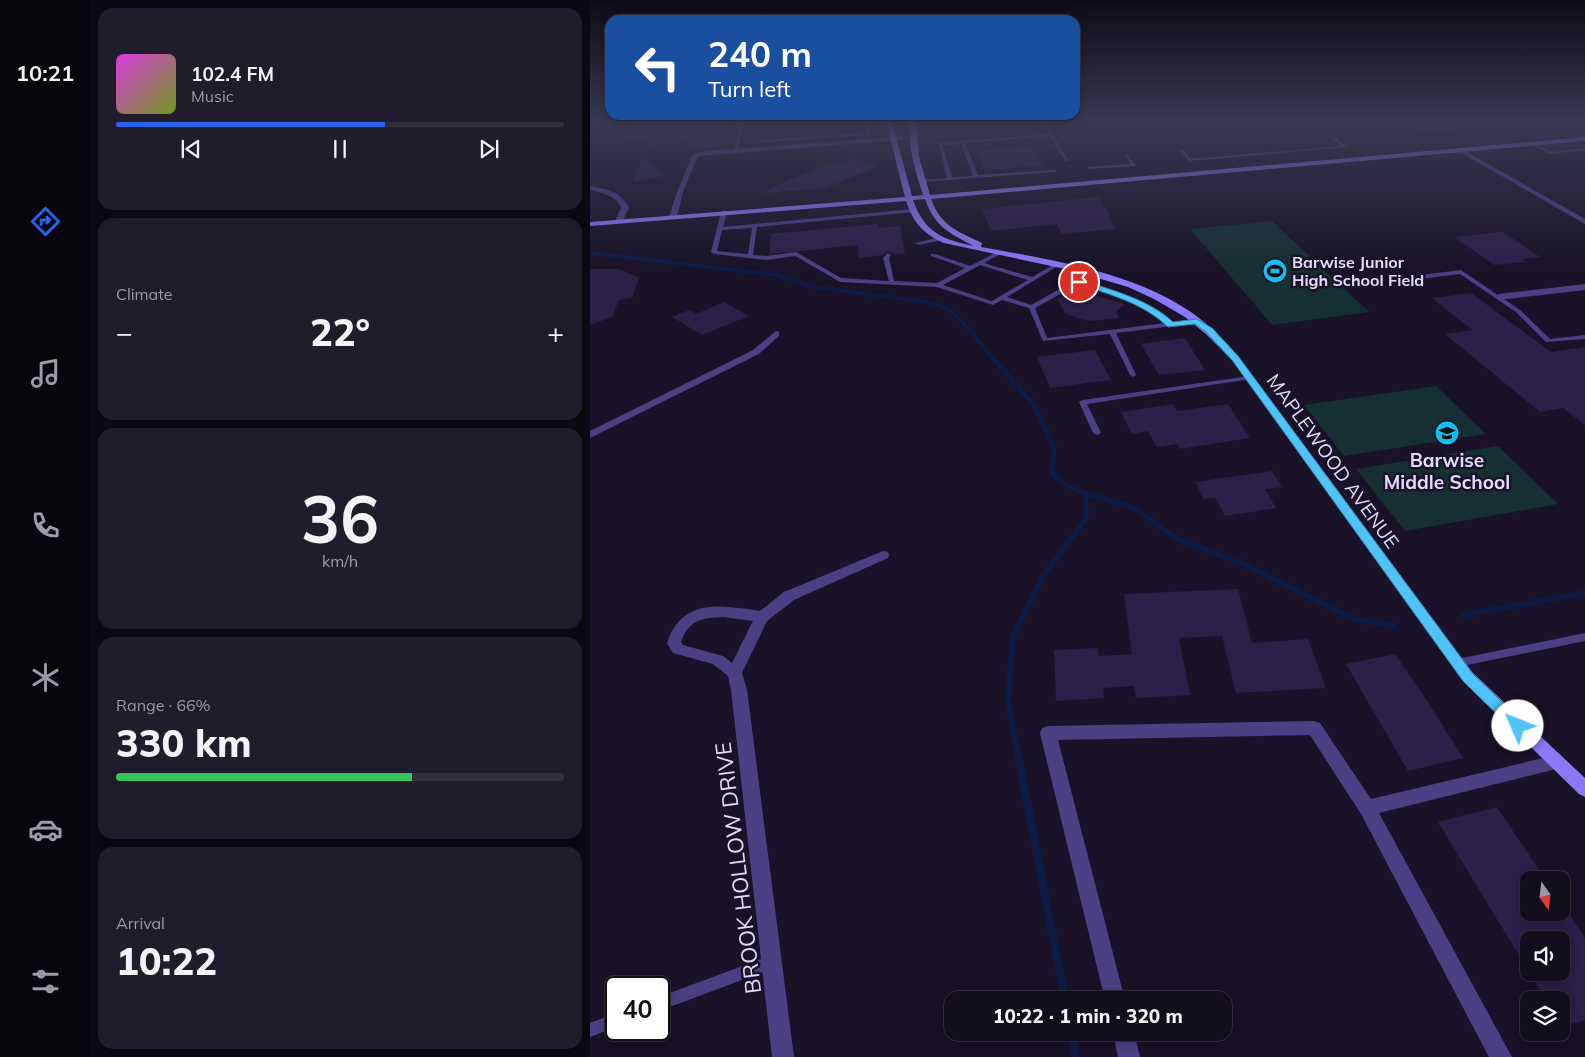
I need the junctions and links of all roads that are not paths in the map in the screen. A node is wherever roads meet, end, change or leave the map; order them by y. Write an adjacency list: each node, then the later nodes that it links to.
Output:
1 (688, 171): 19 (street)
2 (903, 171): 16 (main road, MAPLEWOOD AVENUE)
3 (921, 171): 13 (main road, MAPLEWOOD AVENUE)
4 (948, 171): 12 (lane)
5 (974, 171): 11 (lane)
6 (1050, 171): 11 (lane)
7 (1183, 171): 10 (main road)
8 (1189, 171): 10 (main road)
9 (1497, 171): 21 (street)
10 (1167, 173): 15 (main road)
11 (976, 177): 12 (lane)
12 (950, 178): 13 (lane)
13 (923, 181): 15 (main road, MAPLEWOOD AVENUE)
14 (590, 188): 20 (street)
15 (926, 194): 16 (main road); 27 (main road, MAPLEWOOD AVENUE)
16 (908, 195): 17 (main road, MAPLEWOOD AVENUE); 18 (main road)
17 (914, 211): 23 (lane); 25 (main road, MAPLEWOOD AVENUE)
18 (724, 212): 19 (main road); 24 (lane)
19 (673, 217): 20 (main road)
20 (619, 221): 22 (main road)
21 (1585, 222)
22 (590, 224)
23 (755, 226): 24 (lane); 30 (lane)
24 (720, 229): 30 (lane)
25 (941, 239): 26 (lane); 27 (main road, MAPLEWOOD AVENUE)
26 (918, 243)
27 (994, 252): 31 (lane); 32 (main road, MAPLEWOOD AVENUE)
28 (888, 255): 38 (lane)
29 (933, 255): 33 (lane)
30 (750, 256): 38 (lane)
31 (979, 263): 33 (lane); 36 (lane)
32 (1056, 266): 34 (main road, MAPLEWOOD AVENUE); 36 (lane)
33 (970, 268): 39 (lane)
34 (1092, 274): 37 (lane); 44 (main road, MAPLEWOOD AVENUE)
35 (1412, 278): 41 (lane)
36 (1032, 279): 42 (lane)
37 (1079, 282): 43 (lane); 45 (lane)
38 (892, 283): 39 (lane)
39 (938, 285): 42 (lane)
40 (1585, 287): 41 (street)
41 (1499, 297): 48 (lane)
42 (1002, 298): 43 (lane)
43 (1032, 307): 46 (lane)
44 (1197, 321): 45 (lane); 50 (main road, MAPLEWOOD AVENUE)
45 (1171, 325): 46 (lane)
46 (1112, 332): 49 (lane)
47 (776, 334): 52 (street)
48 (1585, 337)
49 (1133, 375)
50 (1249, 378): 51 (lane); 56 (main road, MAPLEWOOD AVENUE)
51 (1097, 433)
52 (590, 435)
53 (882, 556): 54 (street)
54 (762, 617): 57 (street); 57 (street)
55 (1585, 637): 56 (lane)
56 (1457, 662): 58 (main road, MAPLEWOOD AVENUE)
57 (735, 673): 61 (street, BROOK HOLLOW DRIVE)
58 (1556, 762): 59 (main road, MAPLEWOOD AVENUE); 60 (street)
59 (1585, 789)
60 (1367, 808): 62 (street); 69 (street)
61 (772, 962): 63 (lane); 67 (street, BROOK HOLLOW DRIVE)
62 (1113, 991)
63 (670, 1000)
64 (605, 1024): 65 (lane)
65 (590, 1030)
66 (1125, 1041): 68 (street)
67 (783, 1057)
68 (1129, 1057)
69 (1501, 1057)

